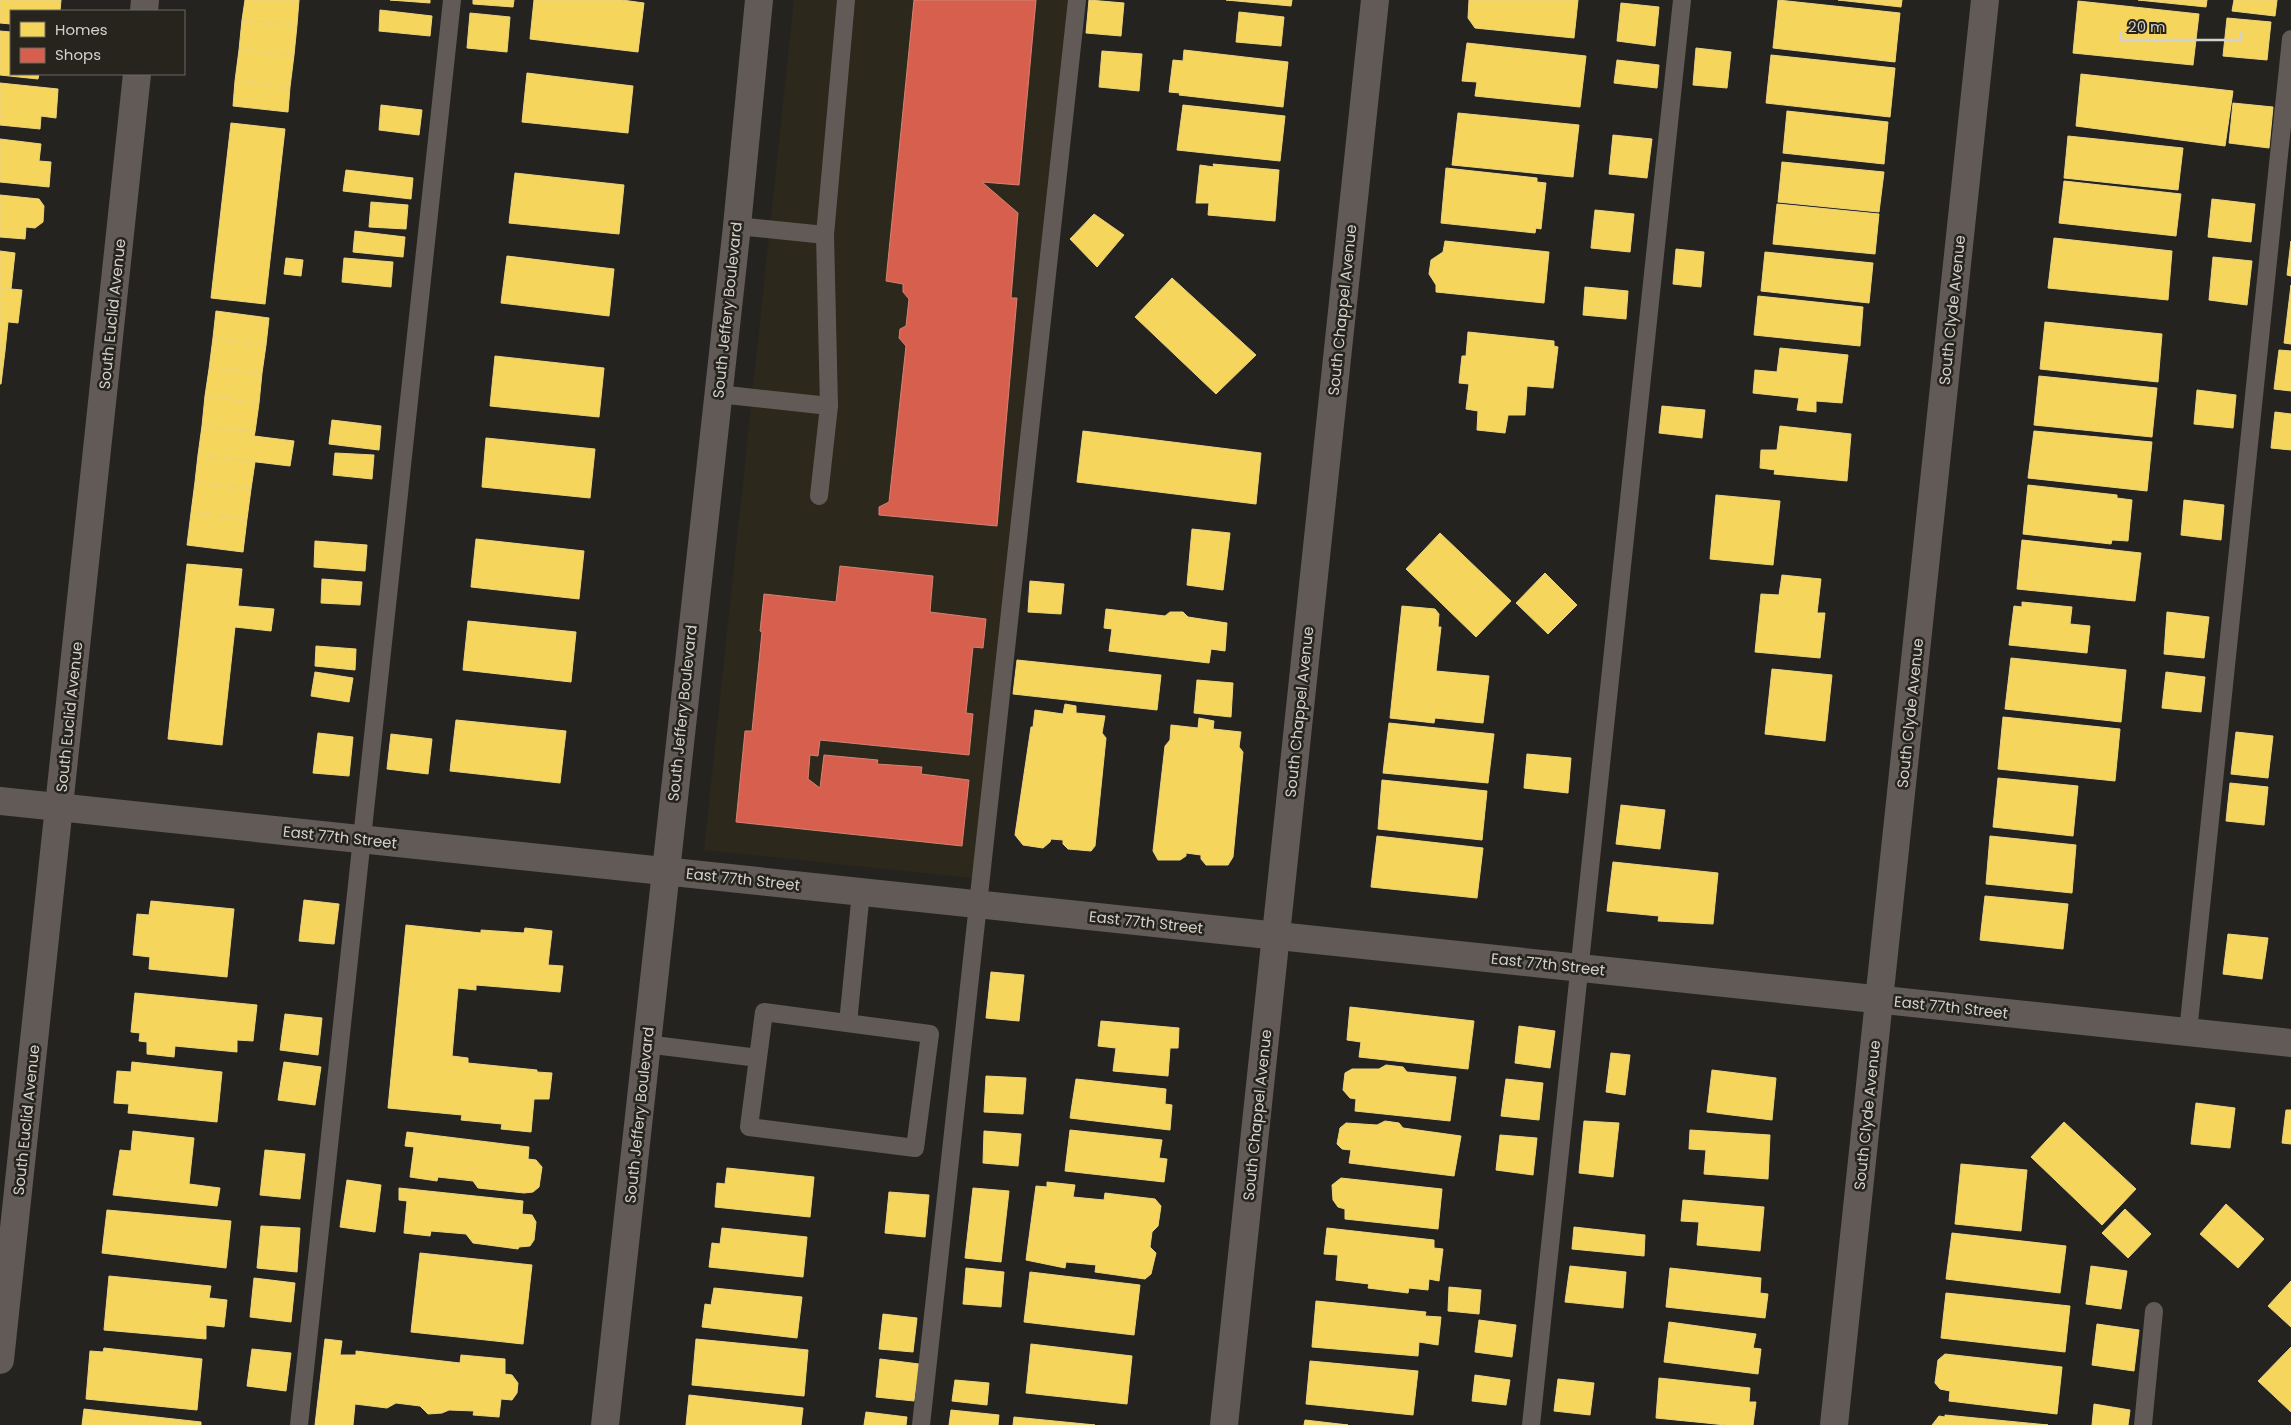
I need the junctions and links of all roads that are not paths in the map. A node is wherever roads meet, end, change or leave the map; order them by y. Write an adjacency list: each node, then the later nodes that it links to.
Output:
1 (452, 0): 17 (lane)
2 (759, 0): 10 (street, South Jeffery Boulevard)
3 (846, 0): 11 (lane)
4 (1077, 0): 20 (lane)
5 (1375, 0): 21 (street, South Chappel Avenue)
6 (1682, 0): 22 (lane)
7 (1985, 0): 23 (street, South Clyde Avenue)
8 (2291, 39): 25 (lane)
9 (137, 75): 16 (street, South Euclid Avenue)
10 (737, 226): 11 (lane); 12 (street, South Jeffery Boulevard)
11 (824, 235): 13 (lane)
12 (718, 394): 13 (lane); 18 (street, South Jeffery Boulevard)
13 (829, 406): 14 (lane)
14 (819, 496)
15 (0, 801): 16 (street, East 77th Street)
16 (59, 807): 17 (street, East 77th Street); 30 (street, South Euclid Avenue)
17 (362, 840): 18 (street, East 77th Street); 31 (lane)
18 (665, 871): 19 (street, East 77th Street); 27 (street, South Jeffery Boulevard)
19 (861, 892): 20 (street, East 77th Street); 24 (lane)
20 (978, 904): 21 (street, East 77th Street); 33 (lane)
21 (1276, 936): 22 (street, East 77th Street); 34 (street, South Chappel Avenue)
22 (1580, 968): 23 (street, East 77th Street); 35 (lane)
23 (1879, 1000): 25 (street, East 77th Street); 36 (street, South Clyde Avenue)
24 (848, 1023): 28 (lane); 28 (lane)
25 (2188, 1032): 26 (street, East 77th Street)
26 (2291, 1043)
27 (646, 1044): 28 (lane); 32 (street, South Jeffery Boulevard)
28 (758, 1058)
29 (2154, 1311): 37 (lane)
30 (0, 1360)
31 (299, 1425)
32 (605, 1425)
33 (921, 1425)
34 (1224, 1425)
35 (1532, 1425)
36 (1834, 1425)
37 (2143, 1425)

